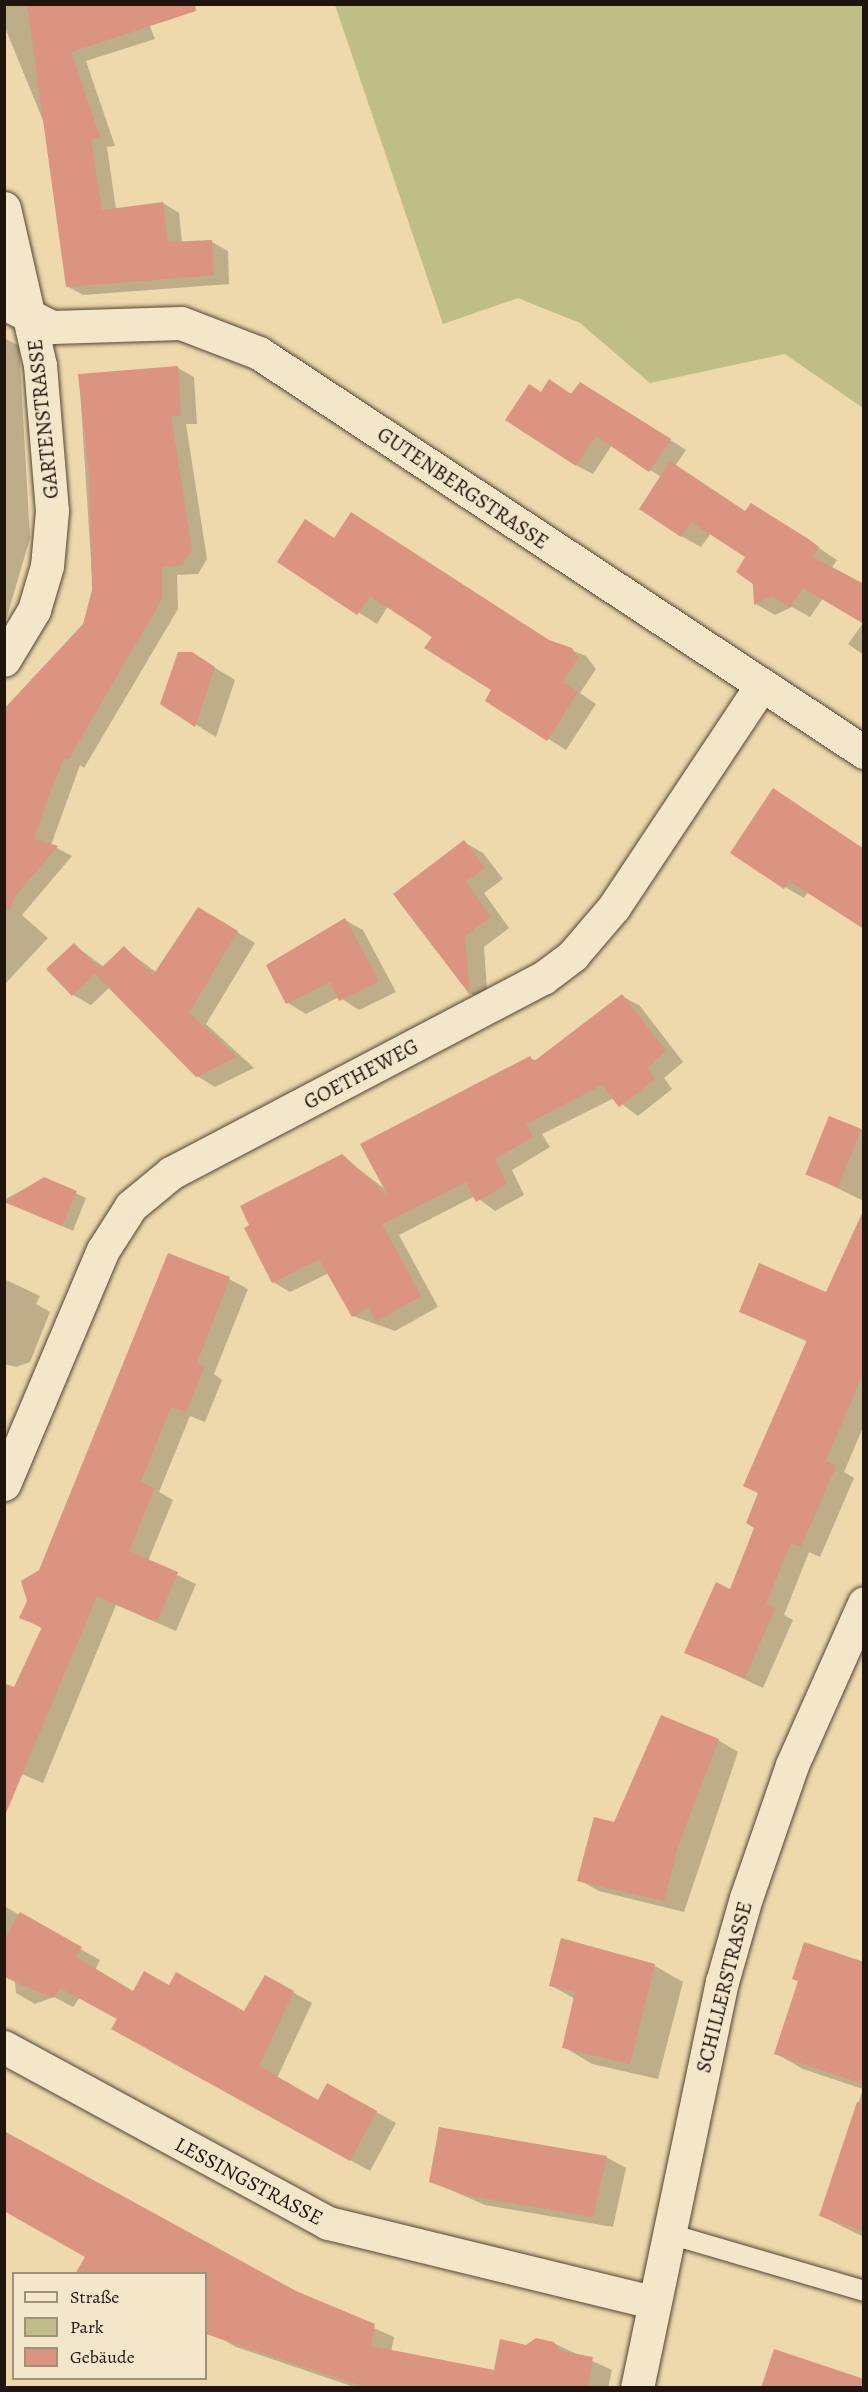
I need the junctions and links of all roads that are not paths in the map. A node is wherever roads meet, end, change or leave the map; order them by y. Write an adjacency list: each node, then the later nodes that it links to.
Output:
1 (4, 208): 2 (street, GARTENSTRASSE)
2 (18, 310): 3 (street, GARTENSTRASSE); 4 (street, GUTENBERGSTRASSE)
3 (4, 660)
4 (761, 686): 5 (street, GUTENBERGSTRASSE); 6 (street, GOETHEWEG)
5 (864, 752)
6 (4, 1484)
7 (864, 1603): 9 (street, SCHILLERSTRASSE)
8 (4, 2047): 11 (street, LESSINGSTRASSE)
9 (666, 2233): 10 (lane); 11 (street, SCHILLERSTRASSE)
10 (864, 2291)
11 (652, 2302): 12 (street, SCHILLERSTRASSE)
12 (637, 2388)

